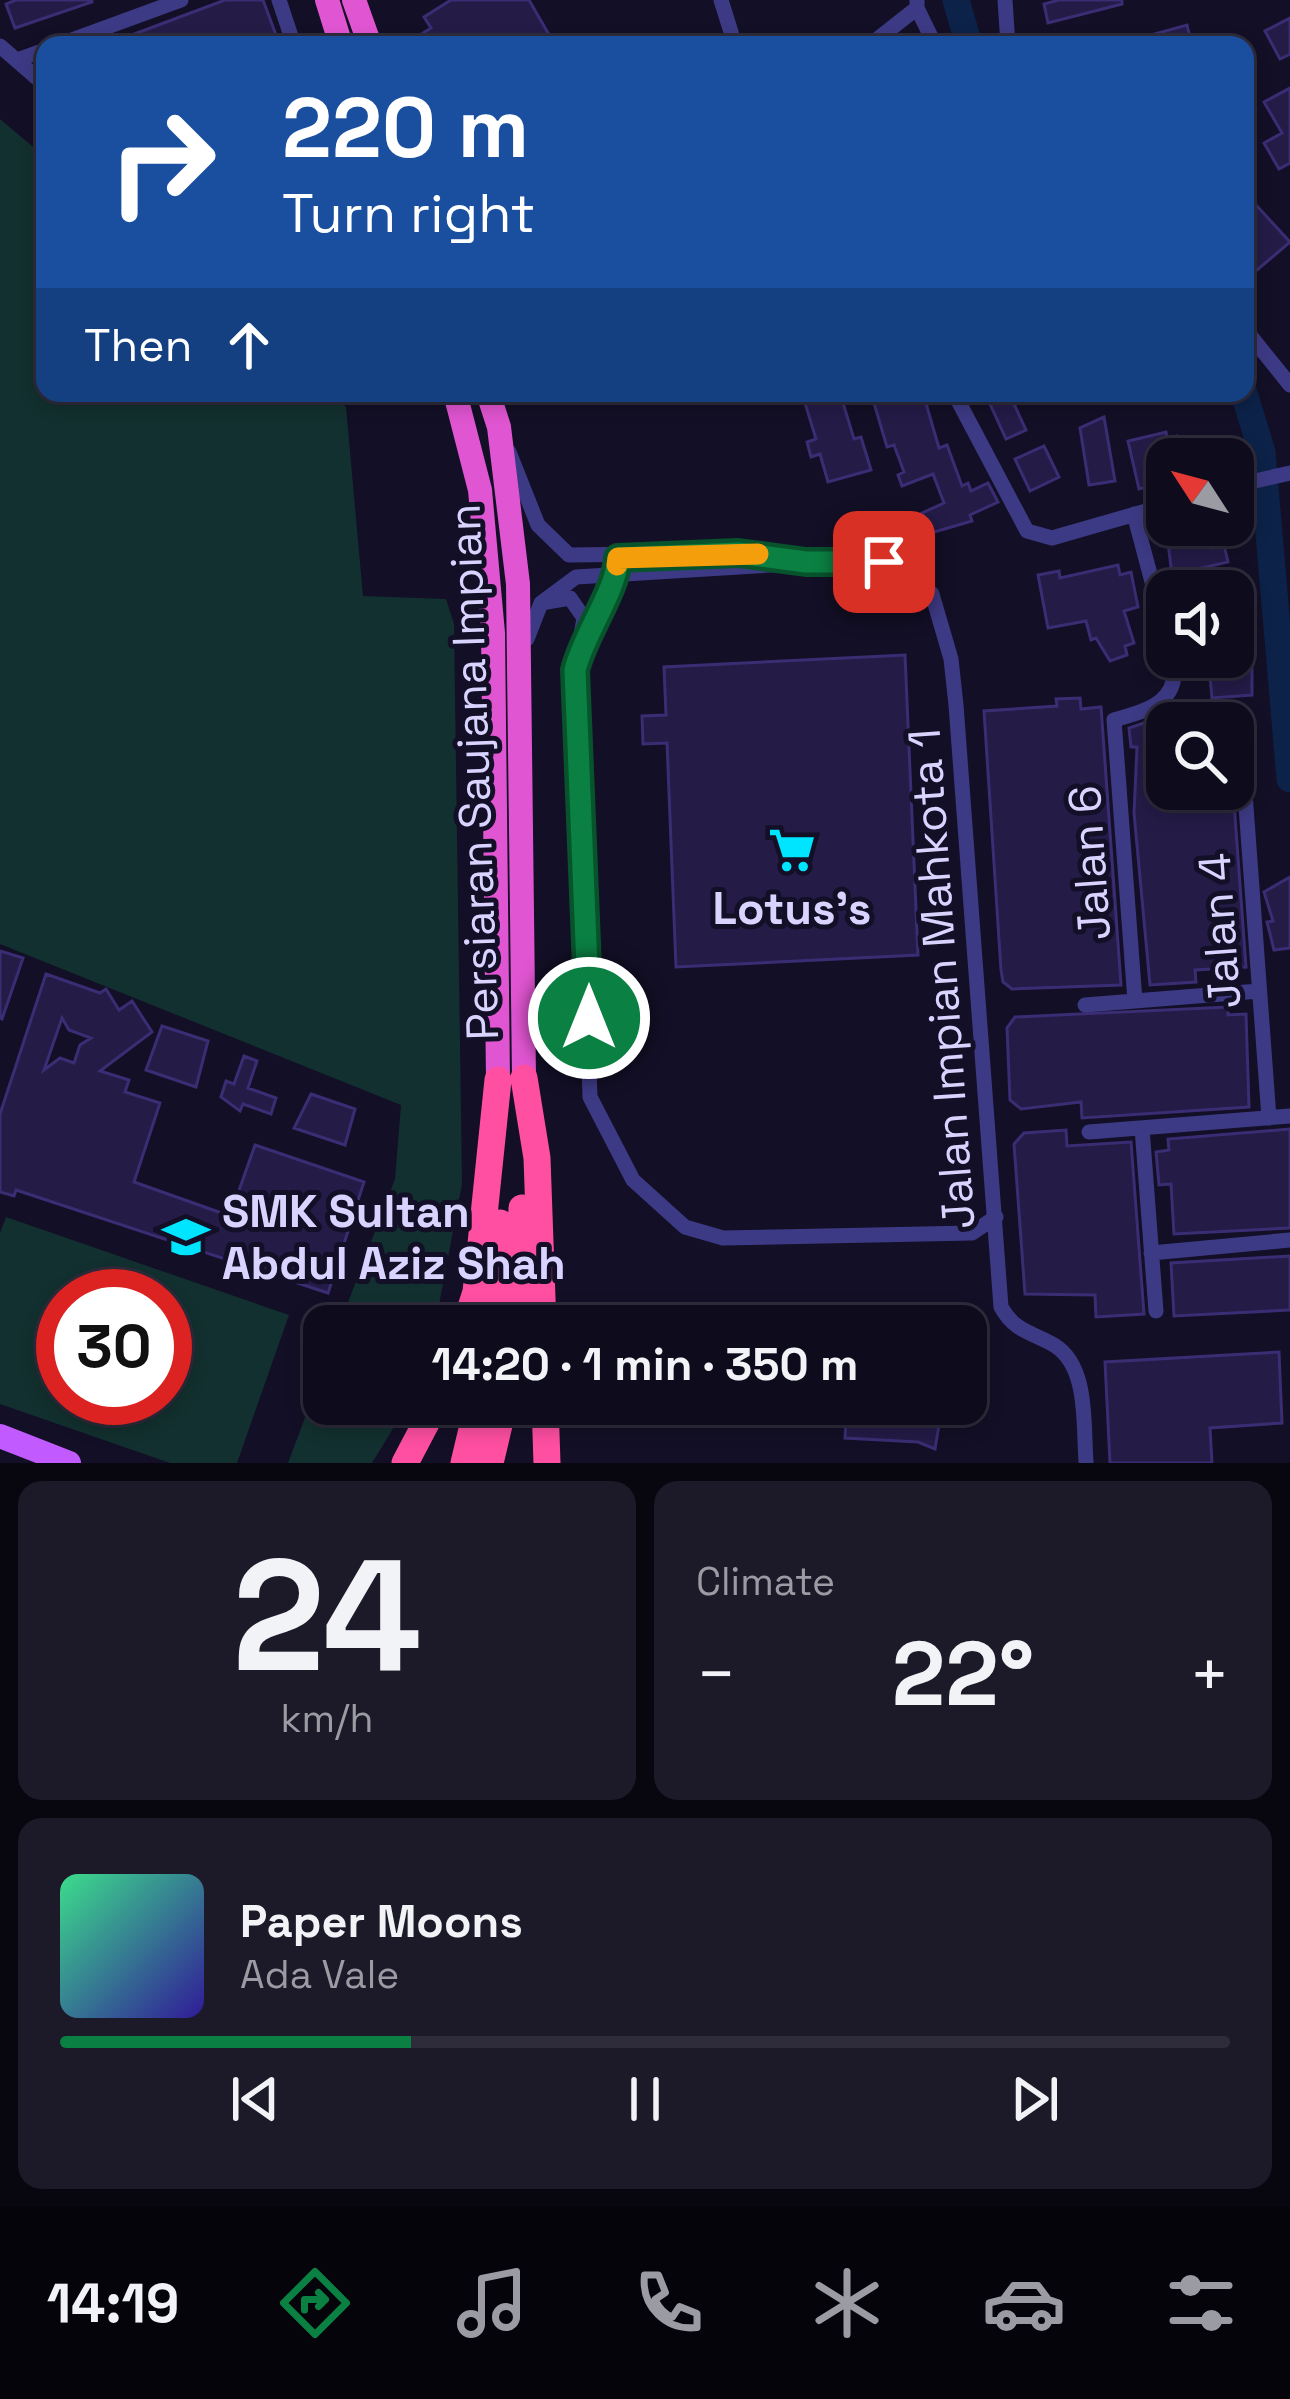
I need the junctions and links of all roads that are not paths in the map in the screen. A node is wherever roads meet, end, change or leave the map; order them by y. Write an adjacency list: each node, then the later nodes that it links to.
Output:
1 (181, 0): 8 (street)
2 (279, 0): 9 (street)
3 (327, 0): 10 (highway)
4 (354, 0): 11 (highway)
5 (721, 0): 12 (street)
6 (1005, 0): 15 (street)
7 (917, 4): 13 (street); 14 (street)
8 (83, 36)
9 (291, 36)
10 (338, 36)
11 (367, 36)
12 (732, 36)
13 (880, 36)
14 (931, 36)
15 (1007, 36)
16 (0, 46): 18 (street)
17 (36, 53): 18 (street)
18 (17, 60): 19 (street)
19 (36, 77)
20 (1254, 340): 21 (street)
21 (1290, 385)
22 (457, 402): 37 (highway, Persiaran Saujana Impian)
23 (491, 402): 25 (highway, Persiaran Saujana Impian)
24 (959, 402): 29 (street)
25 (499, 427): 30 (street); 35 (highway, Persiaran Saujana Impian)
26 (1284, 475): 27 (street)
27 (1254, 482)
28 (1146, 511): 29 (street)
29 (1134, 514): 31 (street)
30 (617, 566): 32 (street); 33 (street); 46 (street, Jalan Impian Mahkota 1)
31 (1149, 570)
32 (541, 603): 33 (street); 35 (street)
33 (584, 635): 47 (street)
34 (1174, 678): 39 (street, Jalan 6)
35 (520, 680): 37 (highway, Persiaran Saujana Impian)
36 (1246, 810): 38 (street, Jalan 4)
37 (509, 977): 41 (highway, Persiaran Saujana Impian)
38 (1259, 991): 39 (street); 43 (street, Jalan 4)
39 (1135, 1001): 40 (street)
40 (1084, 1005)
41 (511, 1079): 51 (highway); 52 (highway); 53 (highway); 54 (highway)
42 (1290, 1116): 43 (street)
43 (1269, 1118): 44 (street)
44 (1142, 1128): 45 (street); 50 (street)
45 (1089, 1132)
46 (996, 1217): 47 (street); 49 (street, Jalan Impian Mahkota 1)
47 (972, 1233): 49 (street)
48 (1290, 1240): 50 (street)
49 (998, 1252): 62 (street, Jalan Impian Mahkota 1)
50 (1151, 1253): 55 (street)
51 (472, 1305)
52 (494, 1305)
53 (517, 1305)
54 (542, 1305)
55 (1156, 1311)
56 (426, 1425): 61 (highway)
57 (473, 1425): 64 (highway)
58 (499, 1425): 65 (highway)
59 (546, 1425): 66 (highway)
60 (0, 1436): 63 (main road)
61 (409, 1458)
62 (1086, 1461)
63 (69, 1463)
64 (464, 1463)
65 (490, 1463)
66 (547, 1463)

